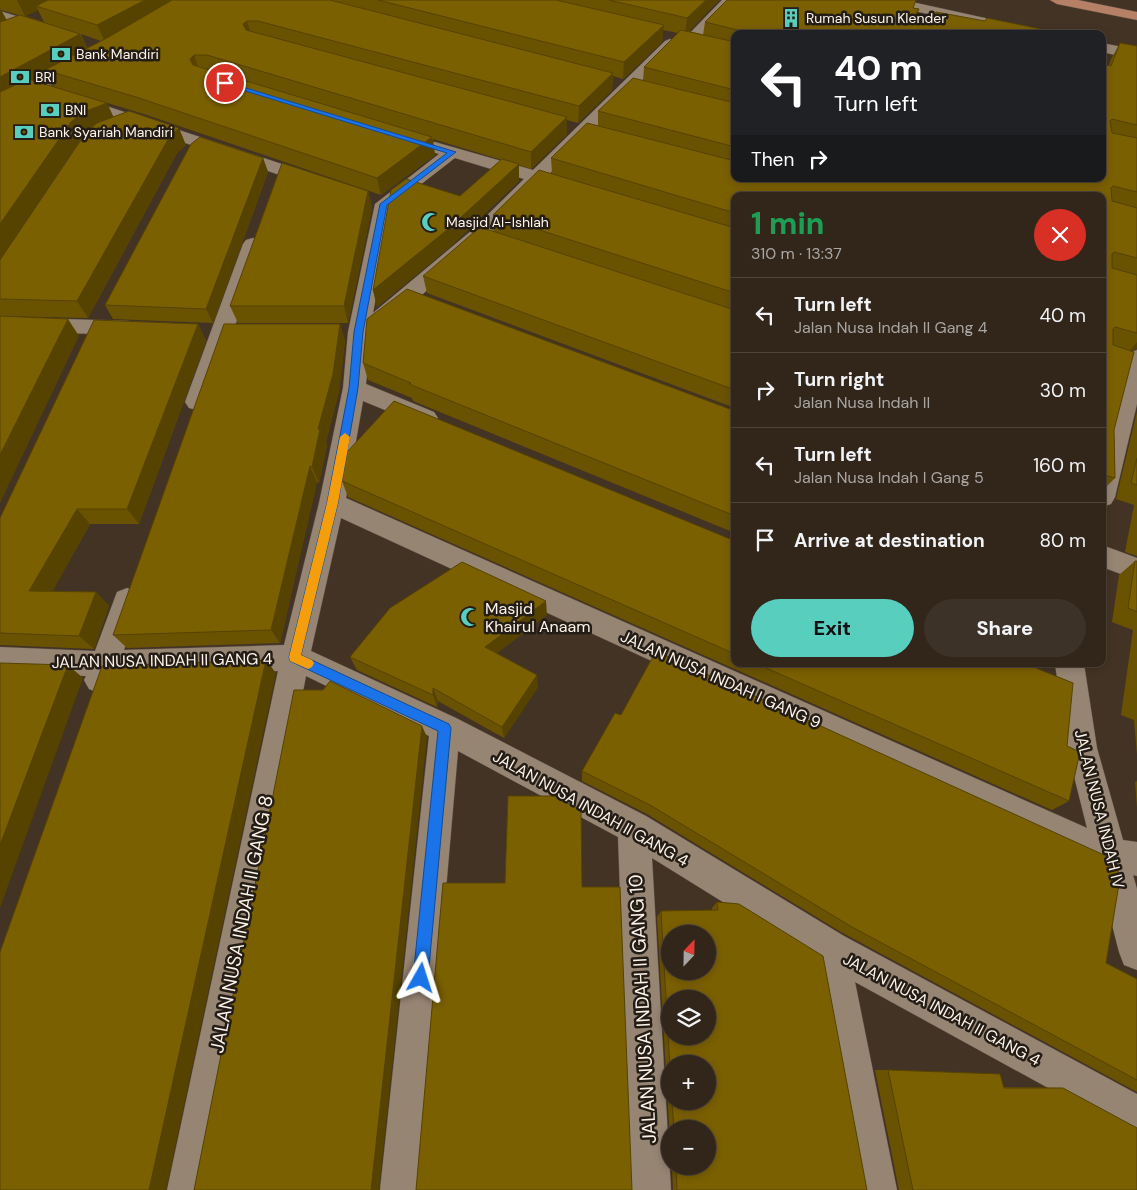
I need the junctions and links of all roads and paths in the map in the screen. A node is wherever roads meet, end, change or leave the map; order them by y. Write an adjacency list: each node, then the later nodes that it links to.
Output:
1 (730, 0): 16 (street)
2 (883, 0): 6 (street)
3 (1057, 0): 9 (main road)
4 (1121, 0): 5 (main road)
5 (1137, 3)
6 (931, 11): 11 (street); 12 (street)
7 (0, 16): 10 (street)
8 (42, 16): 10 (street)
9 (1137, 16)
10 (27, 24): 13 (street); 15 (street)
11 (922, 26)
12 (1019, 30)
13 (7, 33)
14 (657, 34): 16 (street)
15 (64, 36)
16 (682, 40): 17 (street); 23 (street)
17 (707, 46)
18 (1106, 49): 20 (street)
19 (100, 54): 22 (street)
20 (1137, 55)
21 (609, 82): 23 (street)
22 (34, 88): 24 (street); 25 (street)
23 (637, 89): 27 (street)
24 (0, 108)
25 (138, 120): 28 (street); 31 (street)
26 (566, 125): 27 (street)
27 (585, 130): 29 (street); 34 (street)
28 (106, 131)
29 (604, 136)
30 (414, 140): 32 (street)
31 (204, 143): 33 (street); 36 (street)
32 (452, 152): 34 (street); 40 (street, JALAN NUSA INDAH II GANG 8)
33 (188, 154)
34 (536, 177): 35 (street); 40 (street)
35 (555, 183)
36 (327, 185)
37 (260, 223): 43 (street)
38 (0, 324): 39 (street)
39 (145, 328)
40 (349, 332): 42 (street, JALAN NUSA INDAH II GANG 8)
41 (1132, 361): 45 (street)
42 (354, 388): 44 (street); 47 (street, JALAN NUSA INDAH II GANG 8)
43 (189, 424)
44 (444, 426)
45 (1118, 448): 46 (street)
46 (1106, 485)
47 (332, 503): 51 (street, JALAN NUSA INDAH II GANG 8); 58 (street, JALAN NUSA INDAH I GANG 9)
48 (1106, 557): 49 (street)
49 (1137, 569)
50 (137, 571): 53 (street)
51 (295, 657): 53 (street, JALAN NUSA INDAH II GANG 4); 56 (street, JALAN NUSA INDAH II GANG 4); 62 (street, JALAN NUSA INDAH II GANG 8)
52 (0, 660): 53 (street, JALAN NUSA INDAH II GANG 4)
53 (105, 664): 55 (street)
54 (1063, 675): 58 (street, JALAN NUSA INDAH IV)
55 (92, 701)
56 (445, 728): 57 (street, JALAN NUSA INDAH II GANG 4); 63 (street)
57 (634, 828): 59 (street, JALAN NUSA INDAH II GANG 4); 64 (street, JALAN NUSA INDAH II GANG 10)
58 (1123, 857): 60 (street, JALAN NUSA INDAH IV)
59 (831, 949): 61 (street, JALAN NUSA INDAH II GANG 4); 65 (street)
60 (1137, 952)
61 (1137, 1115)
62 (187, 1190)
63 (400, 1190)
64 (651, 1190)
65 (877, 1190)

